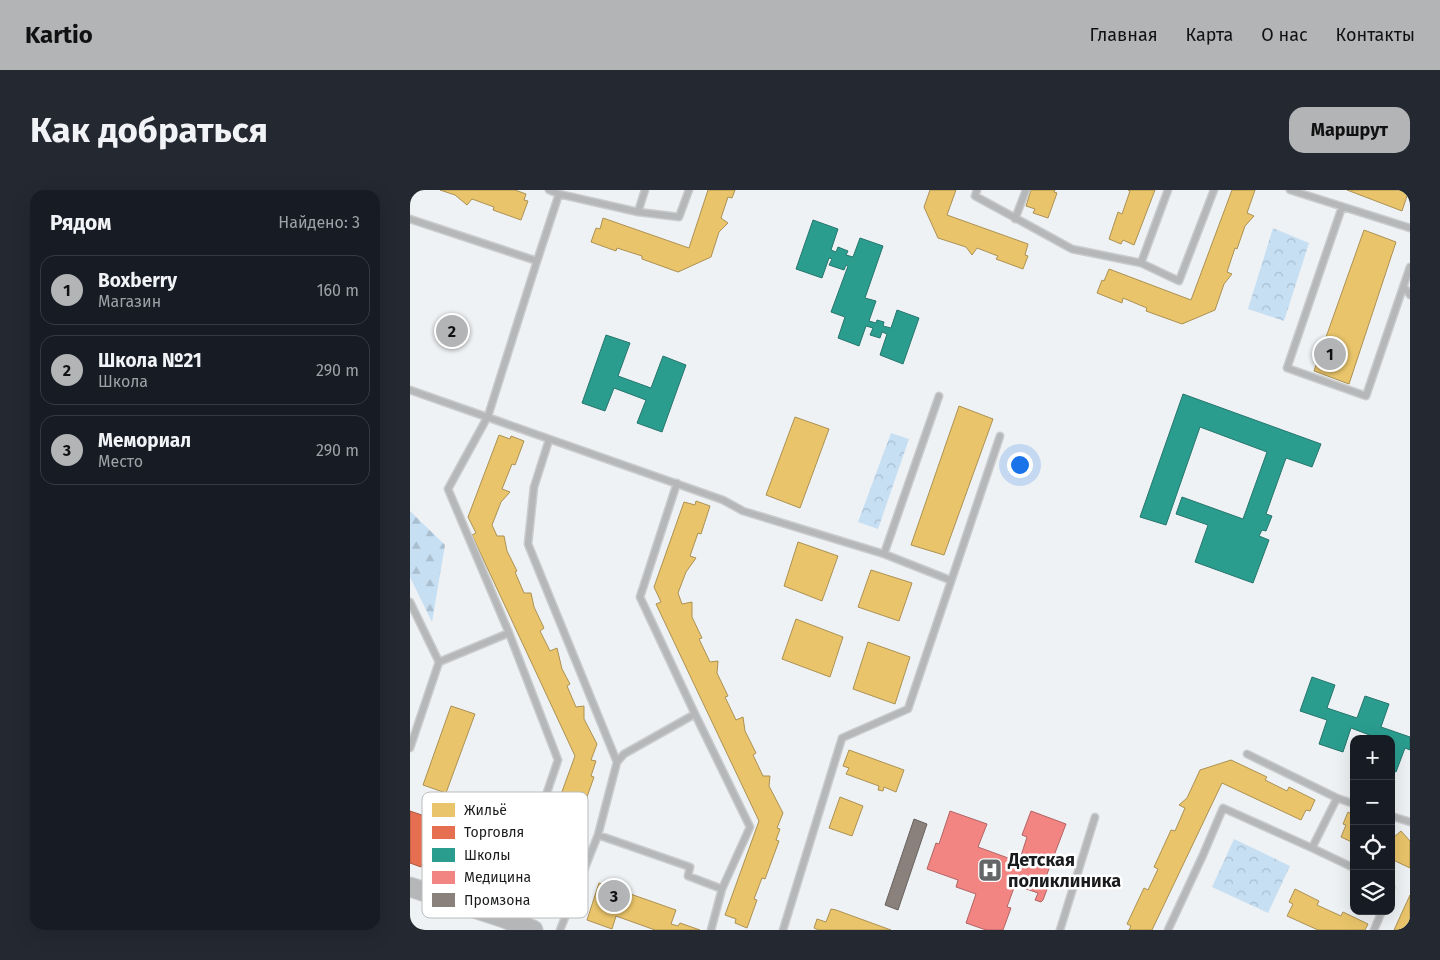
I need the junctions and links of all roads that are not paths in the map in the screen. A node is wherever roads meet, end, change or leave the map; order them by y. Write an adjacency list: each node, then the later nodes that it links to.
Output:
1 (549, 190): 9 (lane)
2 (645, 190): 11 (lane)
3 (689, 190): 11 (lane)
4 (977, 190): 12 (lane)
5 (1026, 190): 12 (lane)
6 (1168, 190): 16 (lane)
7 (1214, 190): 16 (lane)
8 (1290, 190): 10 (lane)
9 (559, 194): 11 (lane); 15 (lane)
10 (1342, 207): 14 (lane); 18 (lane)
11 (638, 212)
12 (1015, 218): 16 (lane)
13 (410, 219): 15 (lane)
14 (1410, 228)
15 (538, 260): 22 (lane)
16 (1142, 263)
17 (1410, 267): 18 (lane)
18 (1404, 287): 19 (lane)
19 (1410, 296)
20 (410, 390): 22 (lane)
21 (939, 396): 26 (lane)
22 (488, 416): 24 (lane); 29 (lane)
23 (1000, 436): 27 (lane)
24 (549, 440): 25 (lane); 34 (lane)
25 (677, 483): 26 (lane); 31 (lane)
26 (884, 554): 27 (lane)
27 (950, 580): 54 (lane)
28 (410, 602): 30 (lane)
29 (509, 633): 30 (lane); 35 (lane)
30 (439, 662): 32 (lane)
31 (695, 714): 34 (lane); 46 (lane)
32 (410, 748)
33 (1247, 754): 36 (lane)
34 (617, 762): 41 (lane)
35 (547, 792)
36 (1336, 798): 37 (lane); 42 (lane)
37 (1350, 803)
38 (1095, 817): 55 (lane)
39 (1395, 817): 40 (lane)
40 (1410, 822)
41 (598, 835): 43 (lane); 46 (lane)
42 (1312, 848): 44 (lane); 56 (lane)
43 (588, 860)
44 (1350, 866)
45 (410, 887): 47 (street)
46 (722, 889): 53 (lane)
47 (422, 891)
48 (1380, 915): 57 (lane)
49 (504, 918): 51 (street)
50 (565, 918): 52 (lane)
51 (533, 930)
52 (560, 930)
53 (711, 930)
54 (783, 930)
55 (1060, 930)
56 (1168, 930)
57 (1374, 930)

